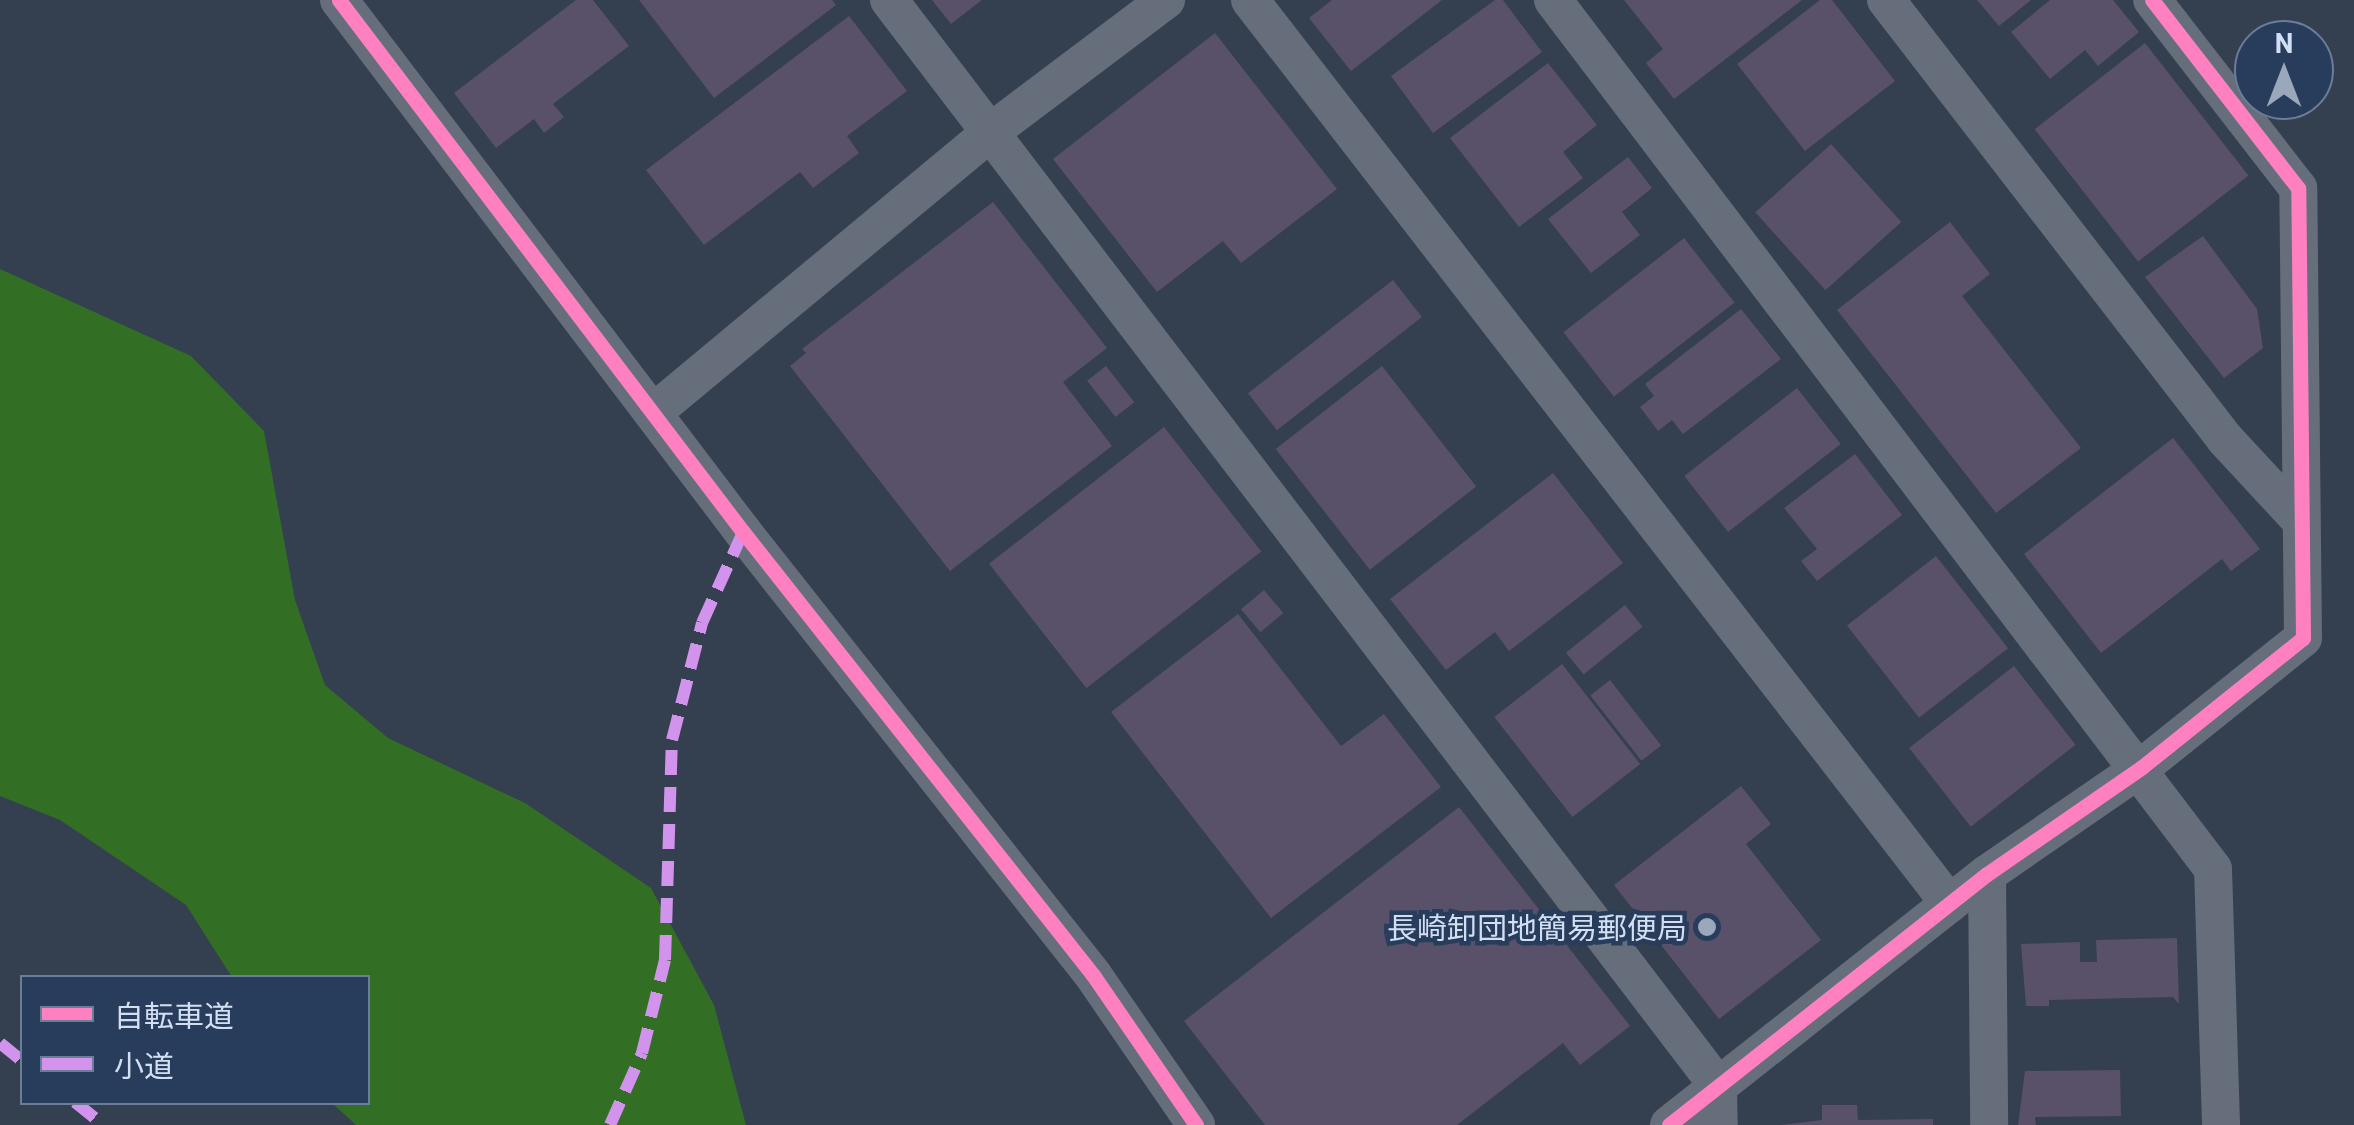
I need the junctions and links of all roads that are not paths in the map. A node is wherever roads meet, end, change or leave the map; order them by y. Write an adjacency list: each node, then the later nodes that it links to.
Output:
1 (340, 0): 9 (street)
2 (890, 0): 8 (street)
3 (1166, 0): 8 (street)
4 (1250, 0): 13 (street)
5 (1553, 0): 11 (street)
6 (1886, 0): 10 (street)
7 (2152, 0): 10 (street)
8 (992, 131): 9 (street); 14 (street)
9 (655, 411): 15 (street)
10 (2301, 521): 11 (street)
11 (2142, 767): 12 (street); 19 (street)
12 (1987, 874): 13 (street); 18 (street)
13 (1950, 904): 14 (street)
14 (1718, 1086): 16 (street); 17 (street)
15 (1196, 1125)
16 (1669, 1125)
17 (1719, 1125)
18 (1990, 1125)
19 (2220, 1125)

